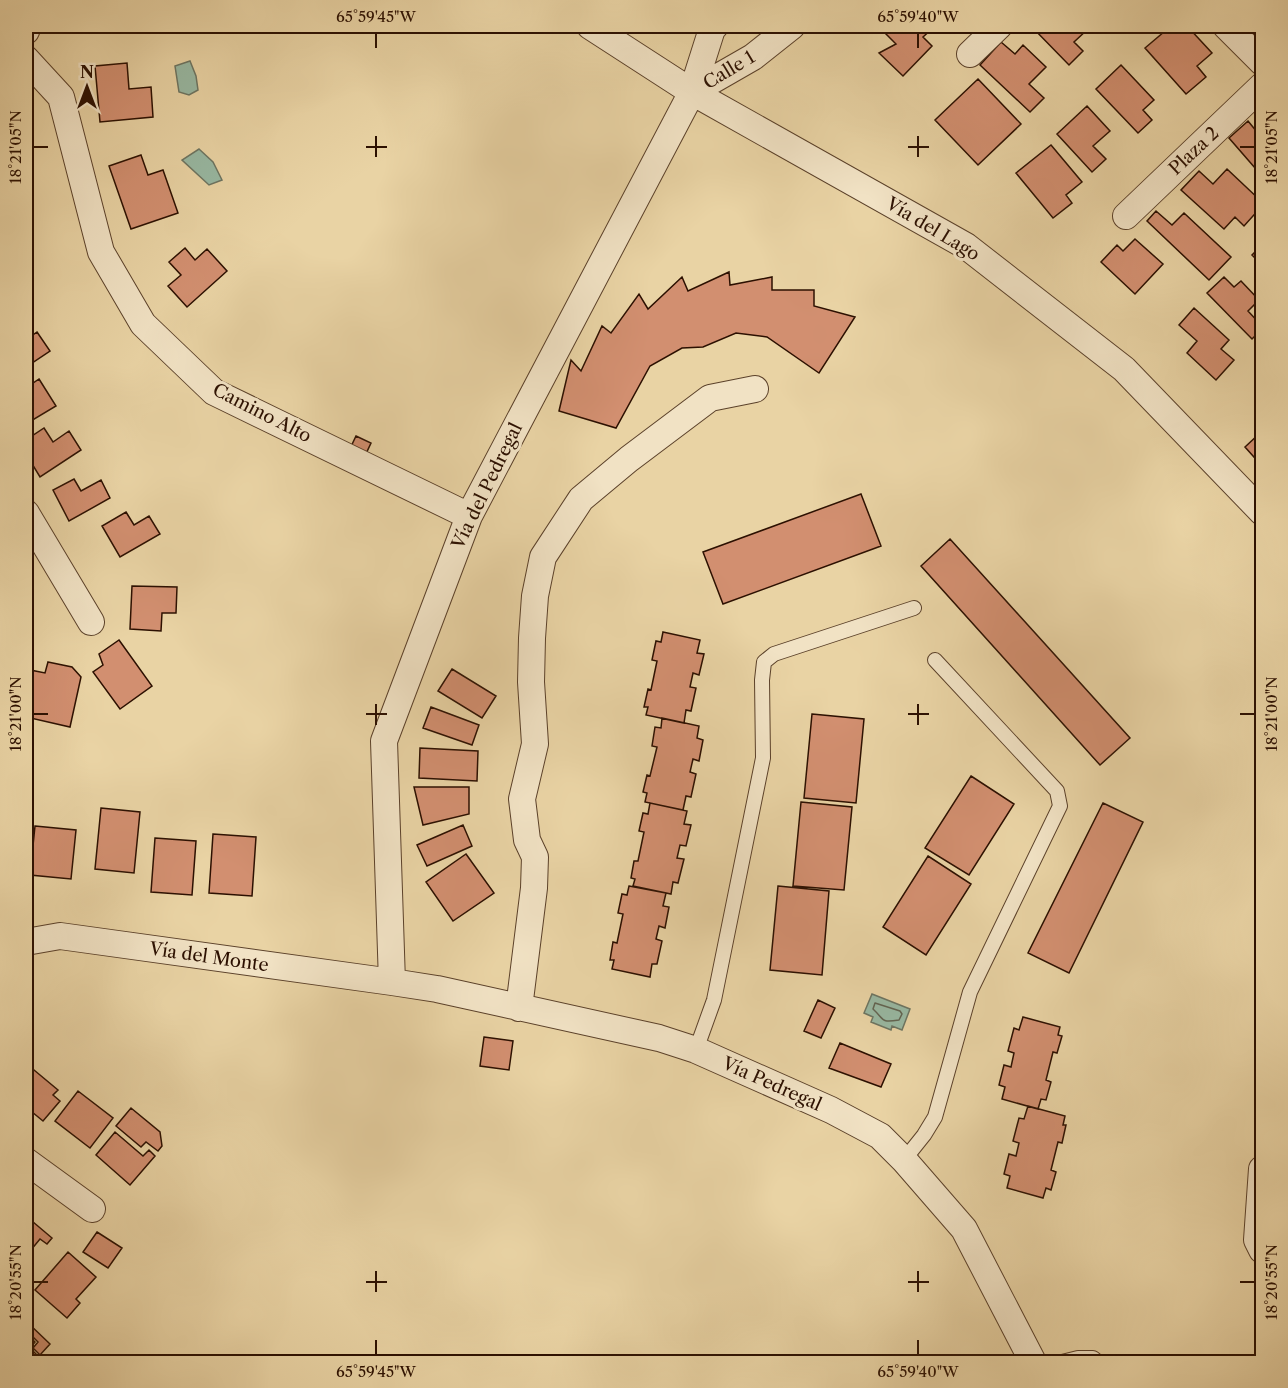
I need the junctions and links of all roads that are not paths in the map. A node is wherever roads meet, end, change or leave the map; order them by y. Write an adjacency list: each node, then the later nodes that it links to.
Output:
1 (28, 26): 7 (street)
2 (590, 26): 12 (street, Vía del Lago)
3 (715, 26): 12 (street, Calle 1)
4 (792, 26): 12 (street, Calle 1)
5 (999, 26): 8 (street)
6 (1226, 26): 10 (street)
7 (26, 31)
8 (970, 54)
9 (26, 59): 17 (street, Camino Alto)
10 (1263, 62)
11 (1263, 86): 13 (street, Plaza 2)
12 (692, 92): 15 (street, Vía del Lago); 17 (street, Vía del Pedregal)
13 (1126, 216)
14 (754, 389): 23 (street)
15 (1263, 512)
16 (26, 513): 19 (street)
17 (469, 516): 22 (street, Vía del Pedregal)
18 (914, 608): 24 (lane)
19 (91, 622)
20 (935, 660): 25 (lane)
21 (26, 942): 22 (street, Vía del Monte)
22 (392, 982): 23 (street, Vía Pedregal)
23 (519, 1008): 24 (street, Vía Pedregal)
24 (696, 1050): 25 (street, Vía Pedregal)
25 (904, 1160): 30 (street, Vía Pedregal)
26 (26, 1161): 28 (street)
27 (1263, 1169): 29 (street)
28 (92, 1209)
29 (1263, 1250)
30 (1033, 1362)
31 (1062, 1362): 32 (lane)
32 (1098, 1362)

